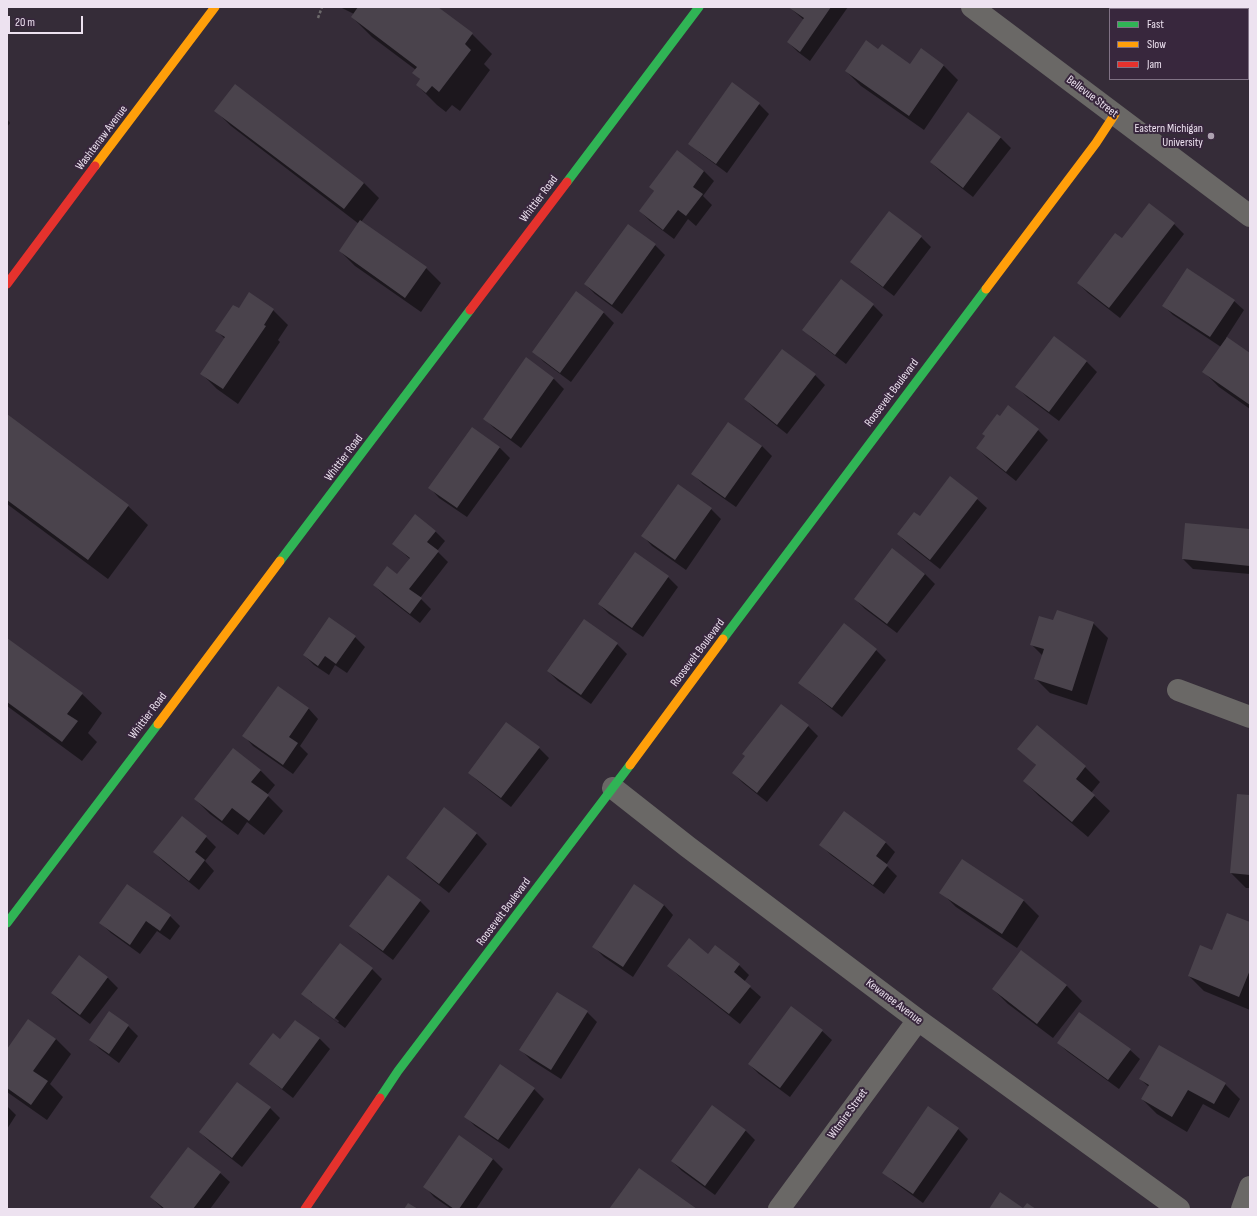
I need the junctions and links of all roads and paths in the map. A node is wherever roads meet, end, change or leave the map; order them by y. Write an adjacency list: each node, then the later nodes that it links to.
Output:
1 (216, 7): 8 (street, Washtenaw Avenue)
2 (322, 7): 5 (path)
3 (699, 7): 12 (street, Whittier Road)
4 (972, 7): 6 (street, Bellevue Street)
5 (318, 18)
6 (1115, 114): 7 (street, Bellevue Street); 11 (street, Roosevelt Boulevard)
7 (1250, 216)
8 (7, 284)
9 (1178, 690): 10 (street)
10 (1250, 717)
11 (613, 788): 13 (street, Kewanee Avenue); 15 (street, Roosevelt Boulevard)
12 (7, 922)
13 (918, 1020): 16 (street, Witmire Street); 17 (street, Kewanee Avenue)
14 (1250, 1187): 18 (street)
15 (305, 1209)
16 (779, 1209)
17 (1179, 1209)
18 (1242, 1209)

